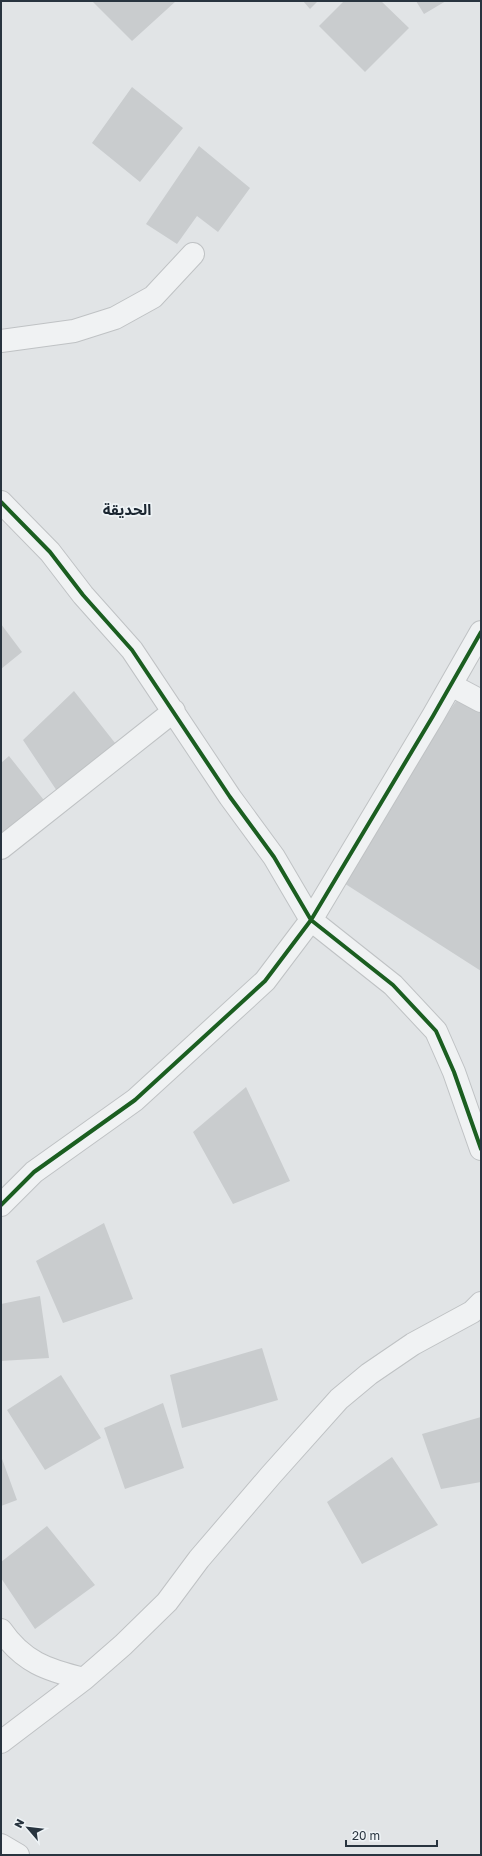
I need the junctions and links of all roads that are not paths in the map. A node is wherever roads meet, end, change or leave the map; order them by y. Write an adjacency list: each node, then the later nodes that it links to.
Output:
1 (192, 254): 2 (street)
2 (1, 341)
3 (1, 502): 7 (street)
4 (481, 632): 5 (street)
5 (451, 685): 6 (street); 9 (street)
6 (481, 701)
7 (174, 711): 8 (street); 9 (street)
8 (1, 848)
9 (311, 920): 10 (street); 11 (street)
10 (481, 1149)
11 (1, 1205)
12 (481, 1303): 14 (street)
13 (1, 1630): 14 (street)
14 (84, 1679): 15 (street)
15 (1, 1742)
16 (1, 1845): 17 (street)
17 (18, 1855)

